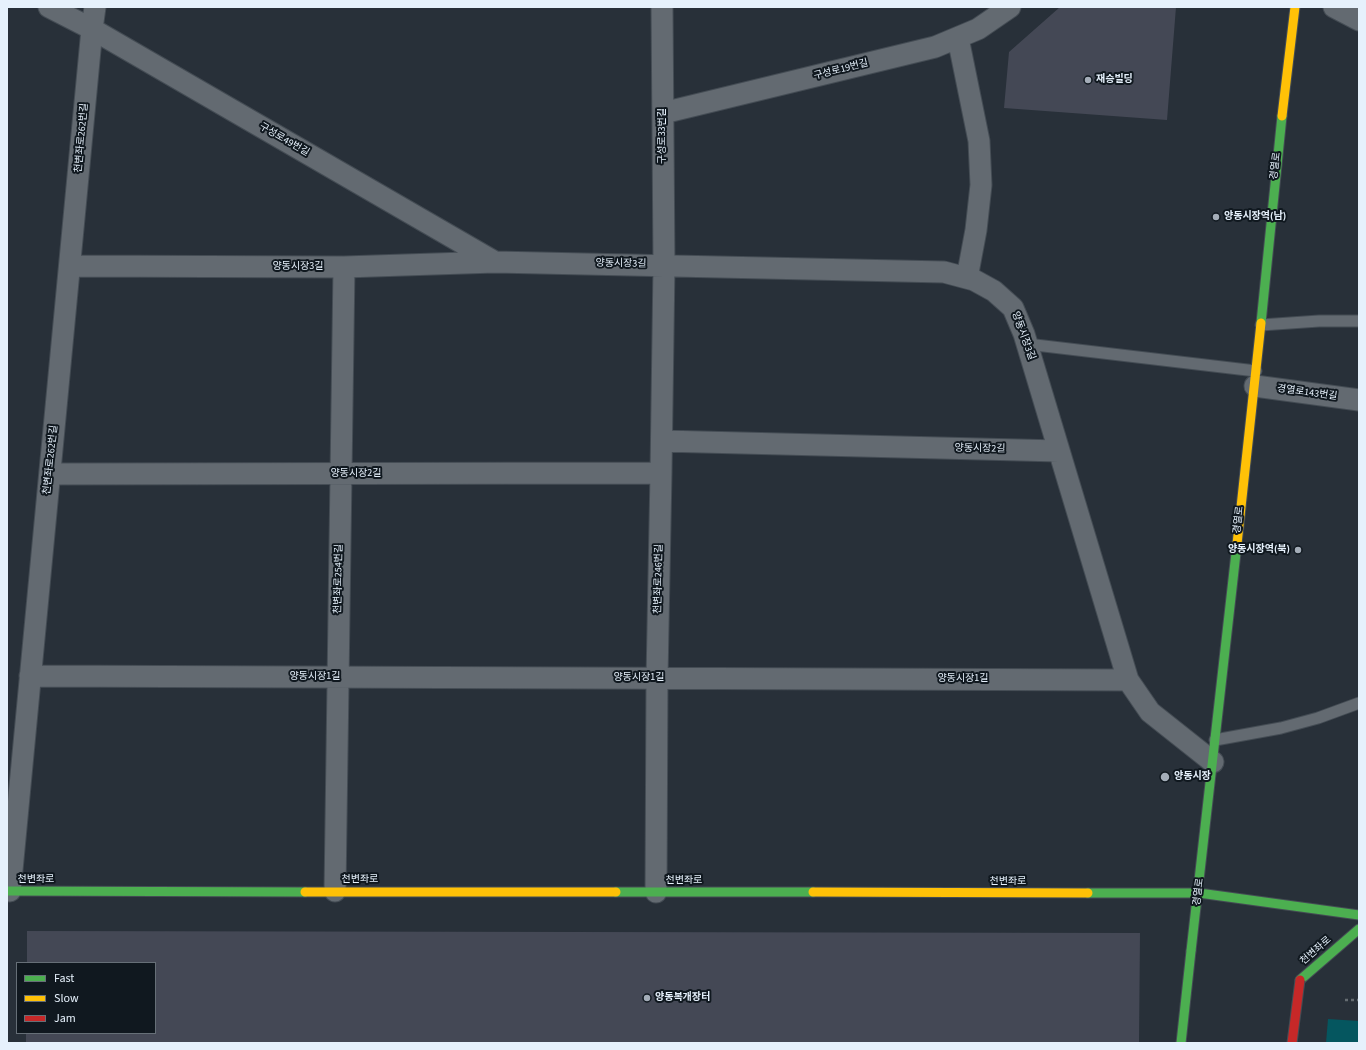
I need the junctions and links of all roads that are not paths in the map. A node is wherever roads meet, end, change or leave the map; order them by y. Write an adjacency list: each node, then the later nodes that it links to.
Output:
1 (49, 7): 8 (street, 구성로49번길)
2 (95, 7): 8 (street)
3 (662, 7): 10 (street, 구성로33번길)
4 (1010, 7): 9 (street, 구성로19번길)
5 (1295, 7): 17 (street, 경열로)
6 (1334, 7): 7 (street)
7 (1359, 20)
8 (92, 30): 11 (street, 구성로49번길); 13 (street, 천변좌로262번길)
9 (958, 38): 10 (street, 구성로19번길); 15 (street)
10 (663, 113): 12 (street, 구성로33번길)
11 (495, 262): 12 (street, 양동시장3길); 14 (street, 양동시장3길)
12 (664, 265): 15 (street, 양동시장3길); 21 (street, 천변좌로246번길)
13 (70, 266): 14 (street, 양동시장3길); 24 (street, 천변좌로262번길)
14 (344, 267): 25 (street, 천변좌로254번길)
15 (967, 278): 18 (street, 양동시장3길)
16 (1359, 321): 17 (lane)
17 (1261, 325): 19 (street, 경열로)
18 (1027, 344): 19 (lane); 22 (street, 양동시장3길)
19 (1255, 379): 20 (street, 경열로143번길); 31 (street, 경열로)
20 (1359, 400)
21 (662, 441): 22 (street, 양동시장2길); 23 (street, 천변좌로246번길)
22 (1059, 451): 29 (street)
23 (662, 473): 25 (street, 양동시장2길); 28 (street, 천변좌로246번길)
24 (50, 474): 25 (street, 양동시장2길); 26 (street, 천변좌로262번길)
25 (340, 474): 27 (street, 천변좌로254번길)
26 (30, 676): 27 (street, 양동시장1길); 33 (street, 천변좌로262번길)
27 (337, 677): 28 (street, 양동시장1길); 34 (street, 천변좌로254번길)
28 (657, 678): 29 (street, 양동시장1길); 35 (street, 천변좌로246번길)
29 (1128, 680): 32 (street)
30 (1359, 703): 31 (lane)
31 (1215, 740): 32 (street, 경열로)
32 (1213, 762): 36 (street, 경열로)
33 (8, 891): 34 (street, 천변좌로)
34 (335, 891): 35 (street, 천변좌로)
35 (656, 892): 36 (street, 천변좌로)
36 (1199, 893): 37 (street, 천변좌로); 39 (street, 경열로, bridge)
37 (1359, 915)
38 (1359, 929): 40 (street, 천변좌로, bridge)
39 (1181, 1043)
40 (1292, 1043)

